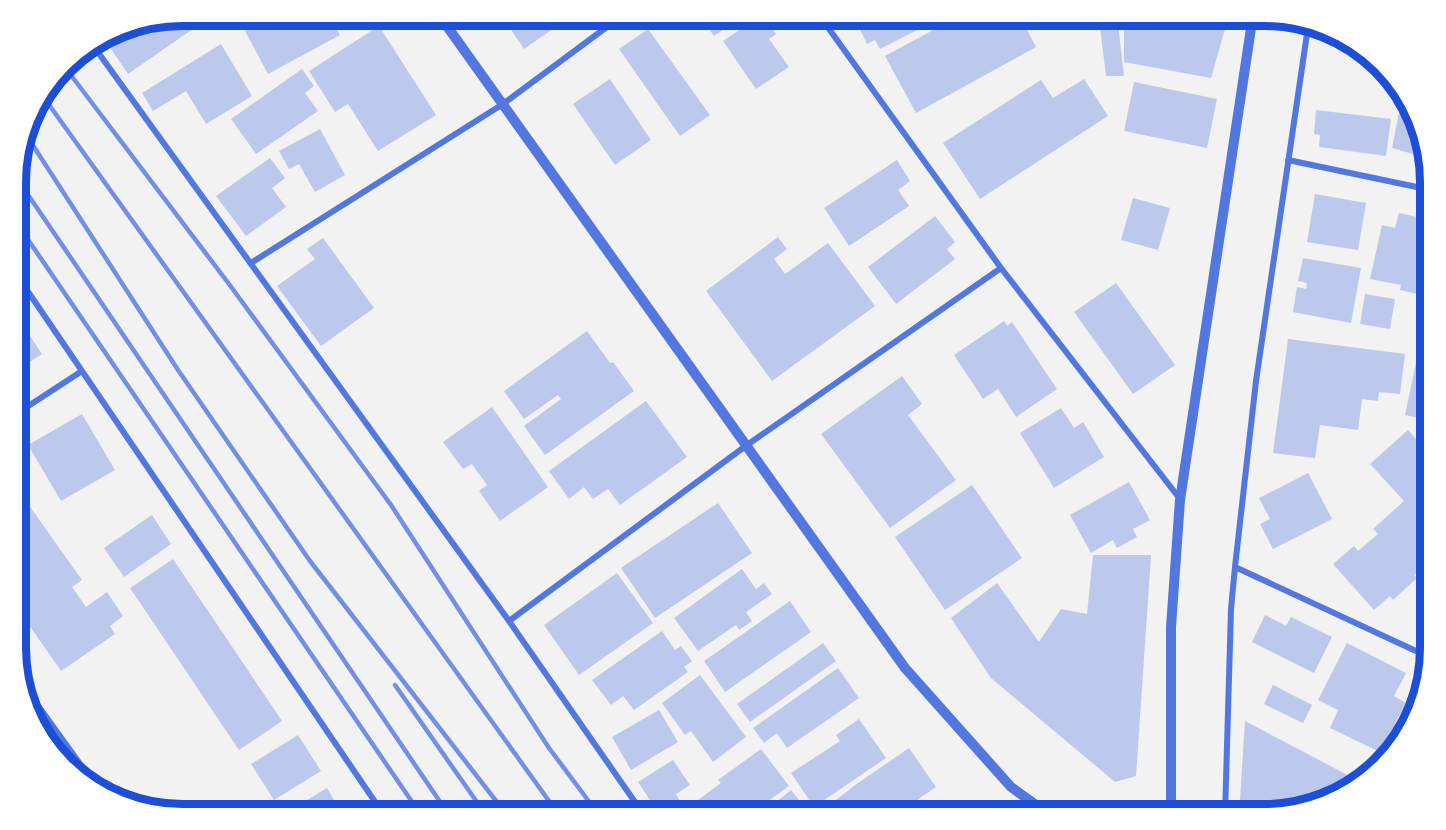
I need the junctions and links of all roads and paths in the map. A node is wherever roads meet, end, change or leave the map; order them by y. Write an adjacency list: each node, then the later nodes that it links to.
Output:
1 (448, 26): 7 (street)
2 (608, 26): 7 (street)
3 (827, 26): 11 (street)
4 (1251, 26): 16 (street)
5 (1307, 32): 8 (street)
6 (97, 51): 10 (street)
7 (503, 104): 10 (street); 15 (street)
8 (1288, 160): 9 (street); 17 (street)
9 (1420, 188)
10 (251, 263): 18 (street)
11 (1001, 268): 15 (street); 16 (street)
12 (26, 289): 13 (street)
13 (82, 371): 14 (street); 24 (street)
14 (26, 407)
15 (747, 445): 18 (street); 26 (street)
16 (1180, 500): 27 (street)
17 (1235, 567): 19 (street); 28 (street)
18 (509, 621): 25 (street)
19 (1420, 653)
20 (35, 701): 21 (street)
21 (68, 747): 22 (lane); 23 (street)
22 (63, 750)
23 (86, 772)
24 (377, 804)
25 (636, 804)
26 (1035, 804)
27 (1171, 804)
28 (1225, 804)

